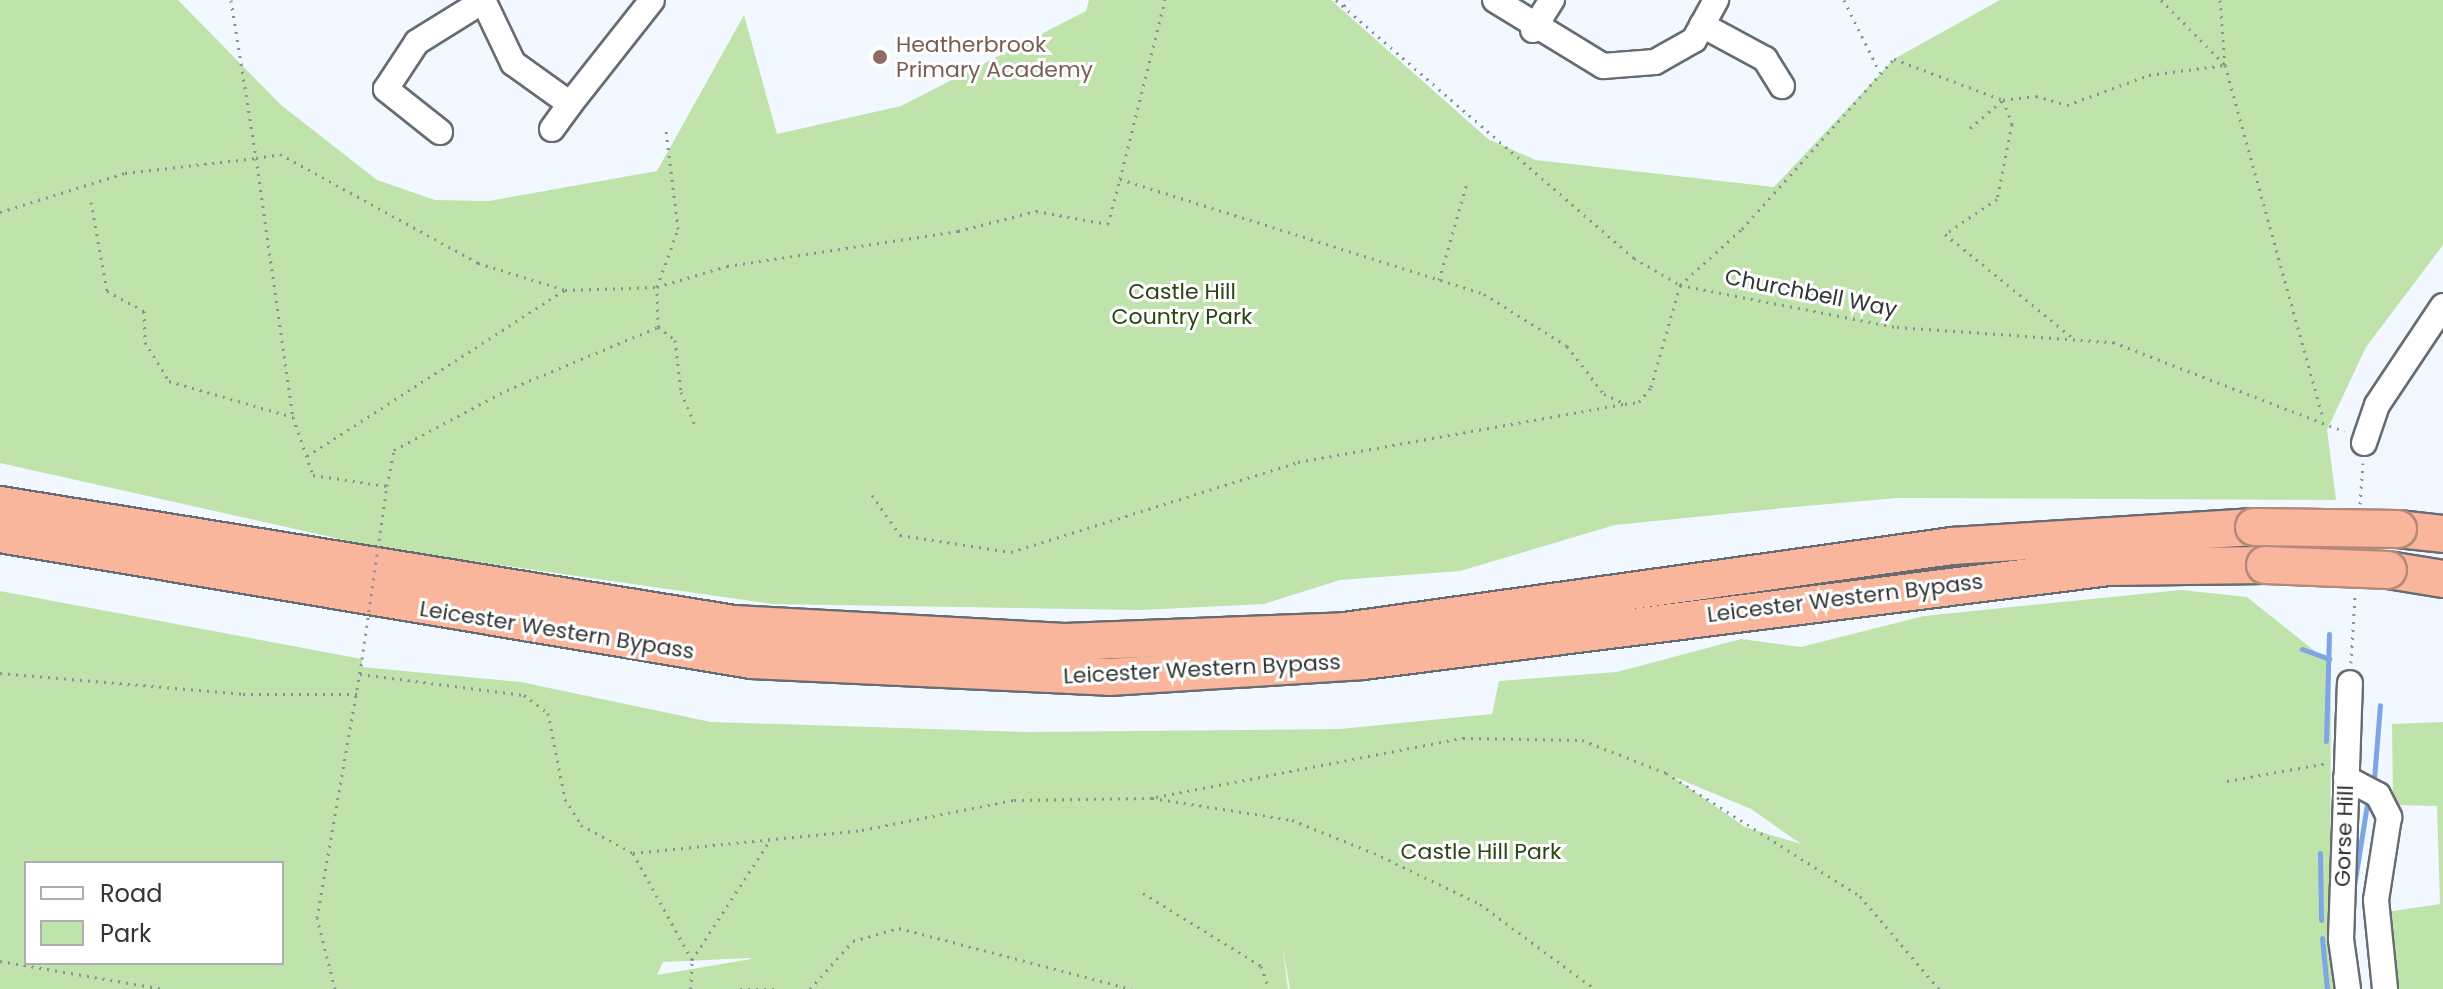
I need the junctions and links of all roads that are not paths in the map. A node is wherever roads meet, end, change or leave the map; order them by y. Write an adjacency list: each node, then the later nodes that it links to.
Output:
1 (483, 0): 9 (street); 11 (street)
2 (652, 0): 9 (street)
3 (1495, 0): 7 (street)
4 (1552, 0): 7 (street)
5 (1716, 0): 6 (street)
6 (1702, 25): 7 (street); 8 (street)
7 (1533, 30)
8 (1782, 86)
9 (570, 104): 10 (street)
10 (552, 129)
11 (440, 132)
12 (2443, 306): 13 (street)
13 (2364, 443)
14 (0, 505): 16 (highway, Leicester Western Bypass, bridge)
15 (0, 534): 17 (highway, Leicester Western Bypass, bridge)
16 (2443, 534)
17 (2388, 570): 18 (highway); 19 (highway)
18 (2443, 572)
19 (2443, 579)
20 (2350, 683): 21 (street, Gorse Hill)
21 (2347, 769): 22 (street, Gorse Hill); 23 (street)
22 (2348, 989)
23 (2385, 989)

